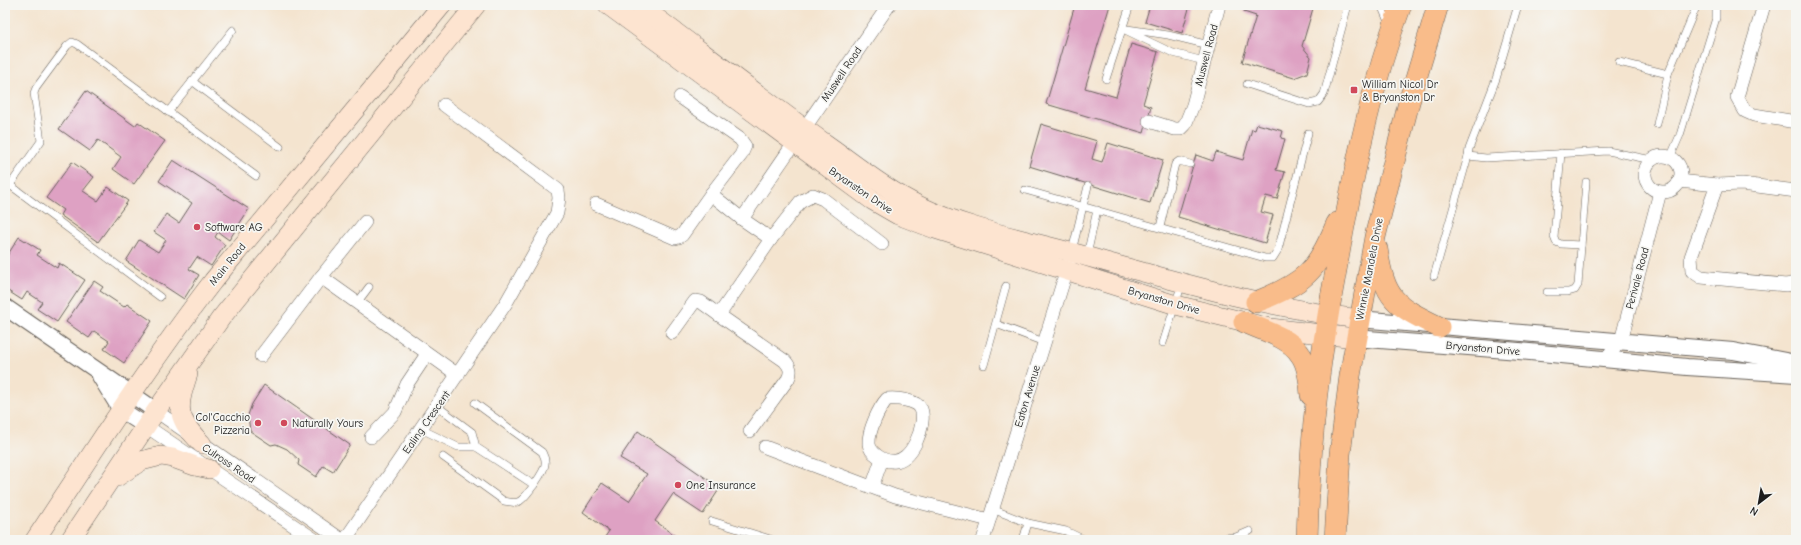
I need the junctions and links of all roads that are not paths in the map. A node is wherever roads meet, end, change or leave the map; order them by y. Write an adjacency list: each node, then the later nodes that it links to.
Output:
1 (442, 5): 96 (main road, Main Road)
2 (476, 5): 89 (main road)
3 (608, 5): 33 (main road, Bryanston Drive)
4 (639, 5): 33 (main road, Bryanston Drive)
5 (889, 5): 33 (street, Muswell Road)
6 (1130, 5): 16 (lane)
7 (1220, 5): 19 (street, Muswell Road)
8 (1348, 5): 25 (lane)
9 (1381, 5): 18 (lane)
10 (1401, 5): 18 (main road)
11 (1518, 5): 36 (lane)
12 (1697, 5): 22 (lane)
13 (1716, 5): 37 (lane)
14 (1764, 5): 30 (street)
15 (1439, 7): 58 (main road, Winnie Mandela Drive)
16 (1123, 29): 19 (lane); 20 (lane); 23 (lane)
17 (233, 30): 24 (lane)
18 (1392, 31): 50 (main road)
19 (1209, 45): 20 (street, Muswell Road)
20 (1204, 61): 29 (street, Muswell Road)
21 (1619, 62): 22 (lane)
22 (1668, 74): 31 (lane)
23 (1106, 79)
24 (192, 81): 28 (lane); 34 (lane)
25 (1247, 84)
26 (680, 97): 51 (street)
27 (444, 105): 95 (street, Ealing Crescent)
28 (168, 112): 40 (lane); 43 (lane)
29 (1149, 121)
30 (1796, 122)
31 (1657, 124)
32 (1308, 133): 57 (lane)
33 (799, 136): 55 (street, Muswell Road); 62 (main road, Bryanston Drive); 63 (main road, Bryanston Drive)
34 (280, 147)
35 (1561, 153): 36 (lane); 38 (lane); 61 (lane)
36 (1468, 156): 64 (lane)
37 (1670, 158): 38 (street); 41 (street)
38 (1652, 160): 49 (street)
39 (1190, 164): 57 (lane)
40 (256, 176)
41 (1680, 181): 44 (street); 49 (street)
42 (1586, 182): 61 (lane)
43 (10, 185): 48 (lane); 71 (lane)
44 (1717, 185): 47 (street); 66 (street)
45 (1088, 186): 53 (lane)
46 (1025, 190): 53 (lane)
47 (1796, 191)
48 (5, 192)
49 (1660, 192): 84 (street, Perivale Road)
50 (1350, 193): 72 (main road); 77 (main road)
51 (711, 194): 52 (street); 55 (street)
52 (596, 204)
53 (1082, 206): 54 (lane); 62 (lane)
54 (1097, 210): 57 (lane); 62 (lane)
55 (742, 219): 59 (street)
56 (365, 222): 65 (street)
57 (1160, 227)
58 (1375, 236): 80 (main road); 81 (main road, Winnie Mandela Drive)
59 (771, 240): 60 (street); 76 (street)
60 (882, 244)
61 (1581, 245): 70 (lane)
62 (1079, 254): 63 (street, Eaton Avenue); 67 (main road, Bryanston Drive)
63 (1067, 271): 74 (main road, Bryanston Drive); 85 (street, Eaton Avenue)
64 (1434, 276)
65 (321, 277): 73 (street); 88 (street)
66 (1796, 281)
67 (1182, 283): 72 (main road, Bryanston Drive); 74 (lane)
68 (369, 286): 73 (lane)
69 (1006, 286): 79 (lane)
70 (1548, 292)
71 (160, 297)
72 (1256, 302): 77 (main road, Bryanston Drive)
73 (357, 303): 87 (street)
74 (1176, 305): 78 (main road, Bryanston Drive); 86 (lane)
75 (5, 307): 93 (street, Culross Road)
76 (719, 315): 82 (street); 103 (street)
77 (1328, 315): 81 (main road, Bryanston Drive); 83 (main road)
78 (1244, 322): 83 (main road, Bryanston Drive); 101 (main road)
79 (996, 324): 85 (lane); 92 (lane)
80 (1439, 327): 81 (street, Bryanston Drive); 84 (street, Bryanston Drive)
81 (1357, 328): 83 (main road, Bryanston Drive); 90 (street, Bryanston Drive); 128 (main road, Winnie Mandela Drive)
82 (672, 333)
83 (1324, 335): 101 (main road)
84 (1621, 341): 90 (street, Perivale Road); 91 (street, Bryanston Drive)
85 (1044, 342): 114 (street, Eaton Avenue)
86 (1163, 343)
87 (428, 354): 95 (street); 104 (street)
88 (261, 356)
89 (192, 359): 100 (main road); 105 (main road)
90 (1605, 359): 94 (street, Bryanston Drive)
91 (1796, 363)
92 (984, 365)
93 (98, 371): 96 (street, Culross Road); 99 (street, Culross Road)
94 (1796, 374)
95 (458, 375): 98 (street, Ealing Crescent)
96 (131, 394): 99 (main road, Main Road); 100 (street, Culross Road)
97 (475, 403): 112 (lane)
98 (437, 406): 102 (street, Ealing Crescent); 106 (lane)
99 (120, 410): 100 (street, Culross Road); 118 (main road, Main Road)
100 (151, 419): 105 (street, Culross Road); 110 (street, Culross Road); 111 (main road)
101 (1314, 428): 127 (main road)
102 (421, 429): 106 (lane); 121 (street, Ealing Crescent)
103 (750, 431)
104 (371, 437)
105 (202, 444): 121 (street, Culross Road)
106 (476, 447): 112 (lane)
107 (765, 447): 113 (street)
108 (443, 457): 112 (lane)
109 (882, 458): 109 (street); 113 (street)
110 (209, 469): 111 (main road); 120 (street, Culross Road)
111 (108, 484): 119 (main road)
112 (534, 485)
113 (872, 487): 114 (street)
114 (991, 515): 116 (lane); 123 (street, Eaton Avenue)
115 (712, 521): 122 (lane)
116 (1028, 523): 124 (lane); 125 (lane)
117 (1250, 532): 126 (lane)
118 (35, 540)
119 (70, 540)
120 (315, 540)
121 (343, 540)
122 (772, 540)
123 (984, 540)
124 (1023, 540)
125 (1085, 540)
126 (1200, 540)
127 (1307, 540)
128 (1334, 540)

